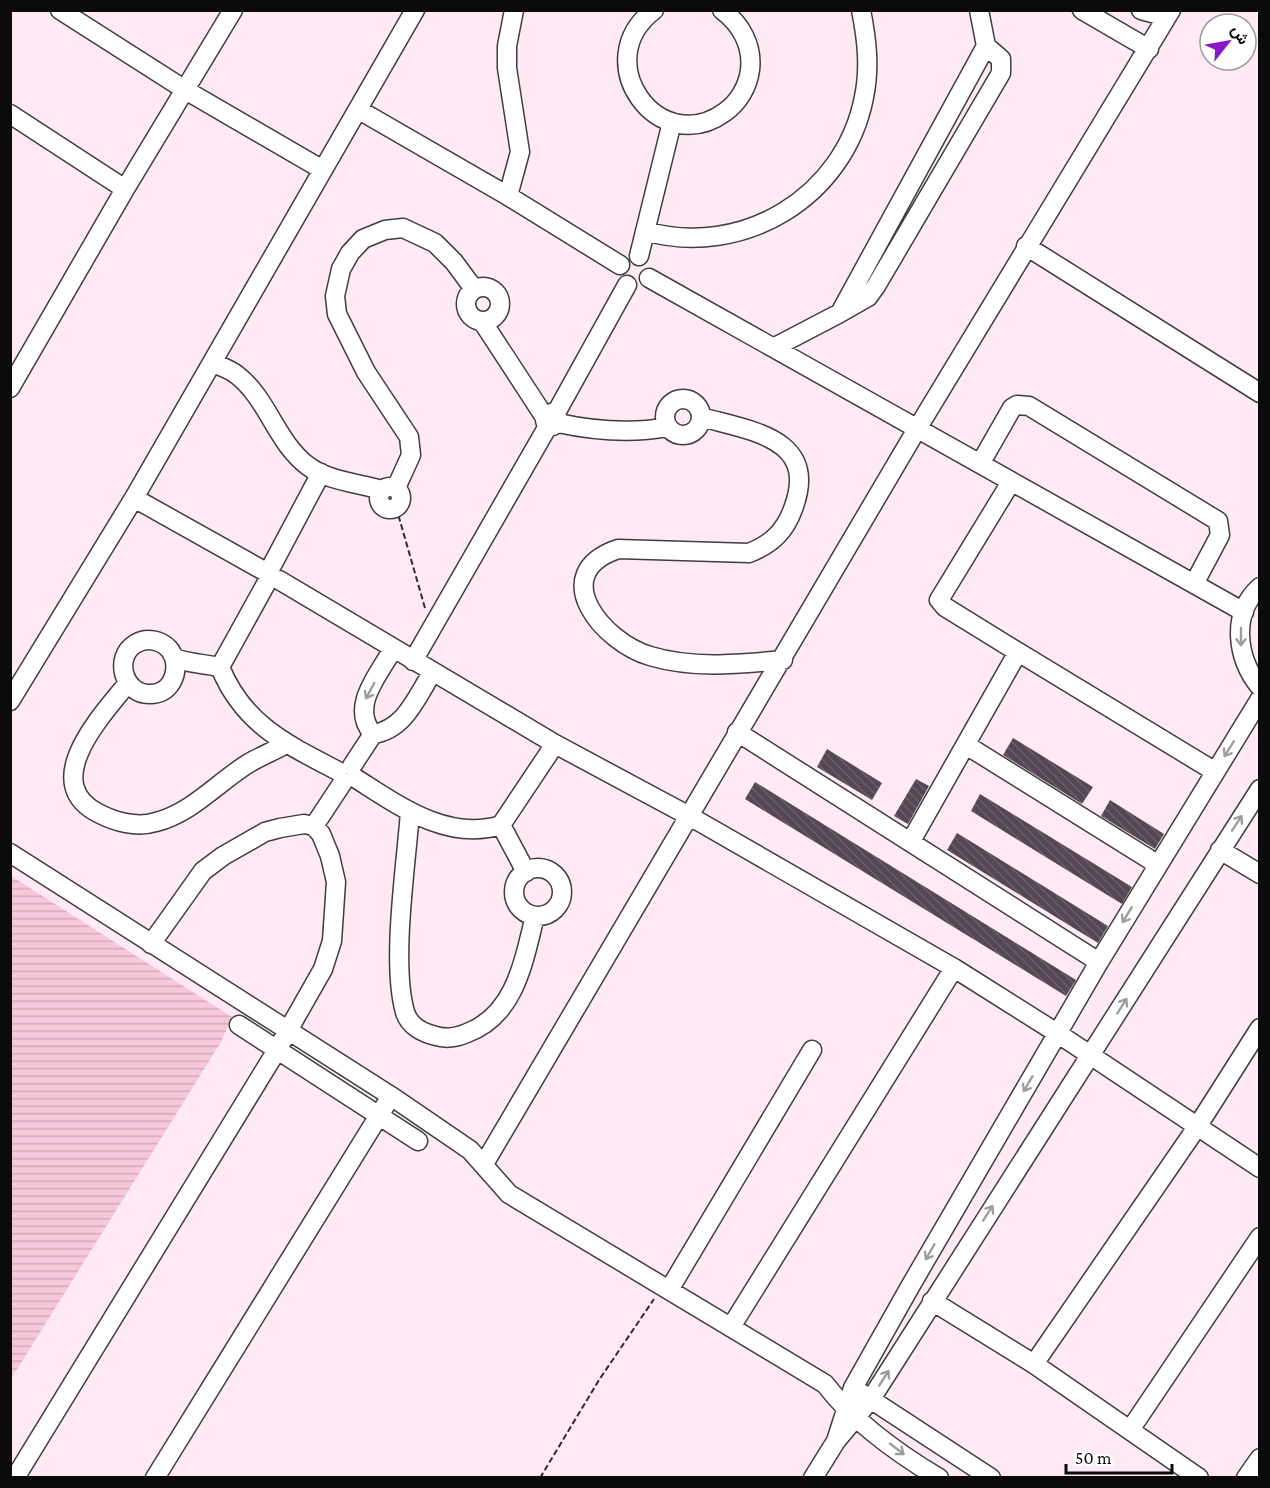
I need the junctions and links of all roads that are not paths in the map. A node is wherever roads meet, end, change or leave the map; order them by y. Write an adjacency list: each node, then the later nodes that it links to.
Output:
1 (60, 10): 14 (street)
2 (233, 10): 14 (street)
3 (416, 10): 15 (street)
4 (514, 10): 24 (street)
5 (654, 10): 17 (street)
6 (722, 10): 17 (street)
7 (861, 10): 25 (street)
8 (978, 10): 12 (street)
9 (1082, 10): 13 (street)
10 (1141, 10): 11 (street)
11 (1169, 14): 13 (street)
12 (987, 46): 18 (street); 20 (street)
13 (1149, 49): 26 (street)
14 (187, 91): 19 (street); 22 (street)
15 (359, 110): 19 (street); 24 (street)
16 (10, 114): 22 (street)
17 (672, 122): 25 (street)
18 (923, 161): 20 (street); 21 (street)
19 (323, 170): 35 (street)
20 (942, 172): 23 (street)
21 (912, 183): 23 (street); 32 (street)
22 (125, 189): 36 (street)
23 (930, 192): 32 (street)
24 (508, 196): 28 (street)
25 (645, 231): 27 (street)
26 (1026, 246): 37 (street); 41 (street)
27 (639, 256): 28 (street); 29 (street)
28 (620, 265): 30 (street)
29 (649, 278): 30 (street); 34 (street)
30 (627, 285): 39 (street)
31 (474, 289): 33 (street); 33 (street); 45 (street)
32 (840, 313): 34 (street)
33 (482, 321): 39 (street)
34 (775, 347): 41 (street)
35 (212, 363): 43 (street); 46 (street)
36 (10, 388)
37 (1260, 393)
38 (701, 417): 40 (street); 40 (street); 55 (street)
39 (552, 420): 40 (street); 56 (street)
40 (669, 427)
41 (916, 429): 42 (street); 55 (street)
42 (980, 464): 44 (street); 49 (street)
43 (321, 473): 45 (street); 48 (street)
44 (1011, 482): 49 (street); 53 (street)
45 (389, 489): 47 (street)
46 (134, 498): 48 (street); 62 (street)
47 (396, 507)
48 (270, 576): 52 (street); 57 (street)
49 (1194, 584): 51 (street)
50 (1260, 587): 51 (street)
51 (1244, 612): 60 (street, one-way to 60)
52 (393, 649): 56 (street); 65 (street, one-way to 65)
53 (1018, 652): 68 (street); 70 (street)
54 (174, 657): 57 (street); 59 (street); 59 (street)
55 (783, 660): 64 (street)
56 (413, 661): 58 (street)
57 (220, 667): 63 (street)
58 (432, 673): 65 (street); 67 (street)
59 (128, 683): 69 (street)
60 (1260, 687)
61 (1260, 699): 70 (street, one-way to 70)
62 (10, 701)
63 (265, 728): 66 (street); 69 (street)
64 (737, 732): 74 (street); 77 (street)
65 (373, 734): 71 (street)
66 (286, 744): 69 (street); 71 (street)
67 (555, 744): 74 (street); 75 (street)
68 (966, 745): 77 (street); 80 (street)
69 (249, 763)
70 (1214, 771): 80 (street)
71 (347, 774): 73 (street); 76 (street)
72 (1260, 789): 78 (street, one-way to 72)
73 (410, 812): 75 (street); 83 (street)
74 (690, 817): 86 (street); 98 (street)
75 (501, 825): 81 (street)
76 (314, 826): 84 (street); 89 (street)
77 (911, 842): 85 (street)
78 (1220, 850): 82 (street); 93 (street, one-way to 78)
79 (10, 853): 84 (street)
80 (1157, 864): 85 (street, one-way to 85)
81 (526, 872): 83 (street); 83 (street)
82 (1260, 874)
83 (535, 916)
84 (151, 944): 89 (street)
85 (1099, 962): 90 (street)
86 (954, 968): 90 (street); 103 (street)
87 (239, 1025): 91 (street)
88 (1260, 1028): 96 (street)
89 (288, 1030): 91 (street); 94 (street)
90 (1058, 1033): 93 (street); 106 (street, one-way to 106)
91 (277, 1050): 95 (street); 113 (street)
92 (812, 1050): 101 (street)
93 (1091, 1056): 96 (street); 102 (street, one-way to 93)
94 (391, 1095): 95 (street); 98 (street)
95 (380, 1116): 97 (street); 114 (street)
96 (1197, 1126): 99 (street); 104 (street)
97 (418, 1141)
98 (484, 1164): 101 (street)
99 (1260, 1168)
100 (1260, 1237): 109 (street)
101 (666, 1289): 103 (street)
102 (932, 1301): 104 (street); 107 (street, one-way to 102)
103 (731, 1327): 105 (street)
104 (1034, 1364): 109 (street)
105 (825, 1384): 106 (street); 108 (street)
106 (853, 1388): 107 (street); 108 (street)
107 (871, 1398): 108 (street); 110 (street)
108 (851, 1414): 112 (street, one-way to 112); 115 (street)
109 (1130, 1430): 118 (street)
110 (934, 1440): 112 (street); 117 (street)
111 (1260, 1458): 119 (street)
112 (914, 1471): 116 (street)
113 (15, 1478)
114 (155, 1478)
115 (813, 1478)
116 (939, 1478)
117 (991, 1478)
118 (1199, 1478)
119 (1246, 1478)

